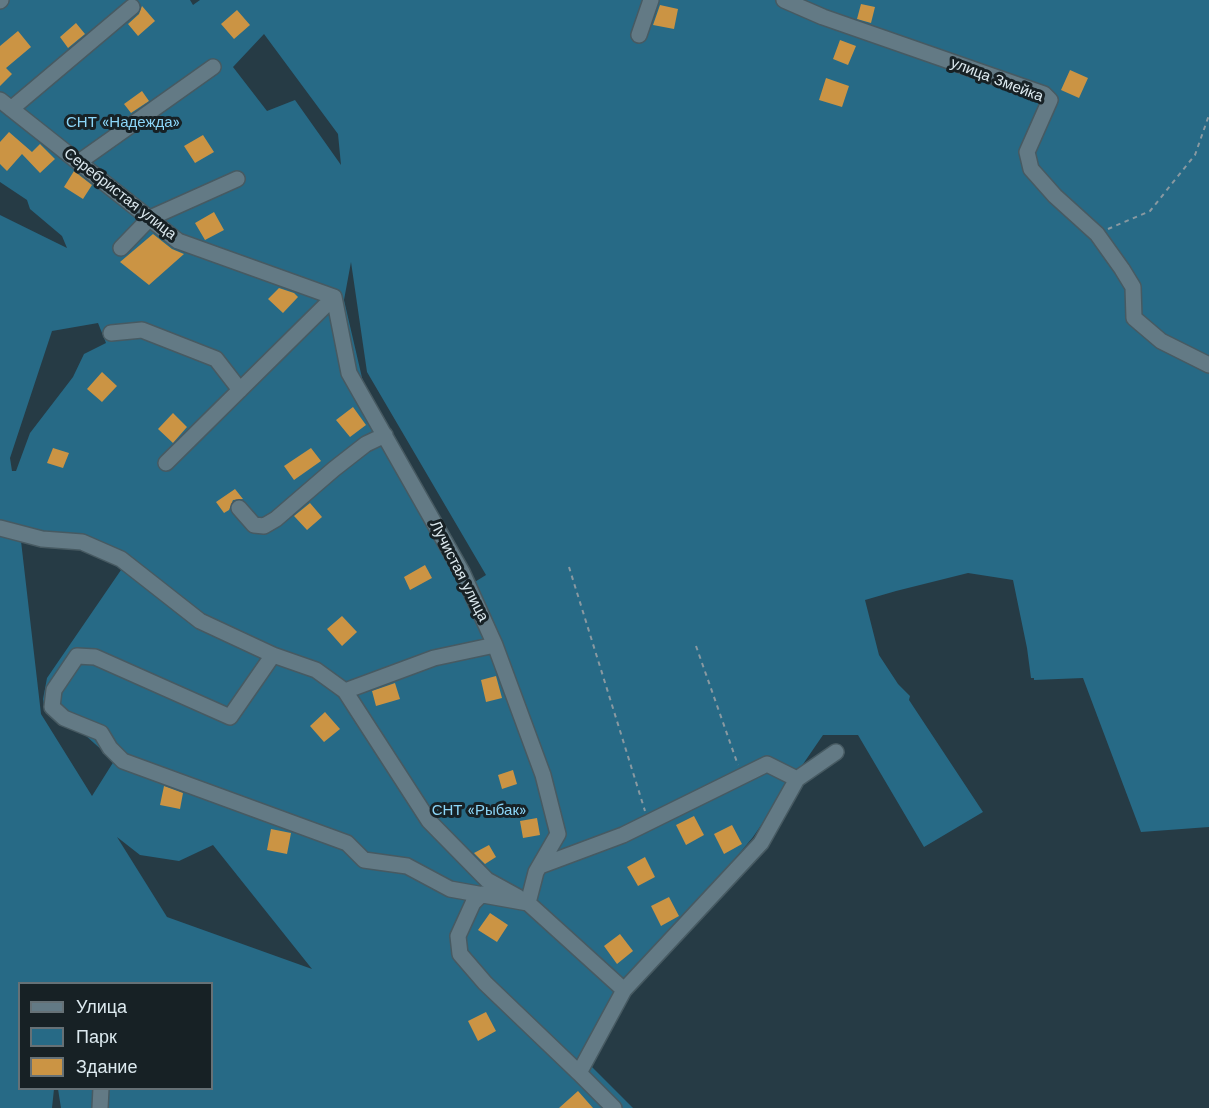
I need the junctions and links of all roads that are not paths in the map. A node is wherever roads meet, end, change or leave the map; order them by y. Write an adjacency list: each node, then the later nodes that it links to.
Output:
1 (651, 0): 4 (street)
2 (784, 0): 13 (street, улица Змейка)
3 (132, 7): 6 (street)
4 (639, 35)
5 (213, 67): 7 (street)
6 (6, 104): 7 (street, Серебристая улица)
7 (78, 162): 9 (street, Серебристая улица)
8 (237, 179): 9 (street)
9 (150, 218): 10 (street); 11 (street, Серебристая улица)
10 (121, 248)
11 (327, 294): 14 (street); 15 (street, Лучистая улица)
12 (111, 333): 14 (street)
13 (1209, 365)
14 (240, 390): 16 (street)
15 (385, 435): 17 (street); 19 (street, Лучистая улица)
16 (166, 463)
17 (239, 508)
18 (0, 528): 20 (street)
19 (495, 645): 21 (street); 24 (street, Лучистая улица)
20 (273, 655): 21 (street); 25 (street)
21 (345, 691): 26 (street)
22 (836, 752): 23 (street)
23 (797, 779): 24 (street); 27 (street)
24 (540, 866): 26 (street, Лучистая улица)
25 (482, 894): 26 (street); 28 (street)
26 (528, 903): 27 (street)
27 (624, 990): 28 (street)
28 (579, 1073): 31 (street)
29 (101, 1090): 30 (street)
30 (100, 1108)
31 (614, 1108)

